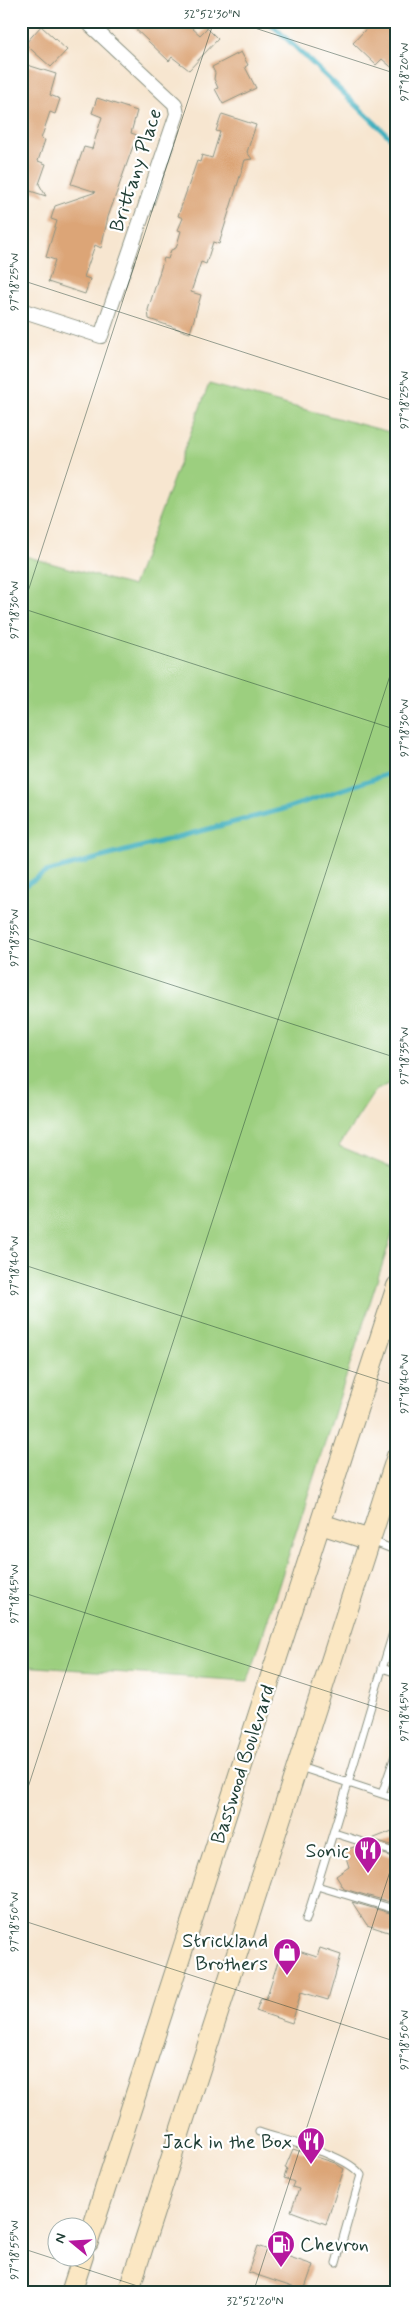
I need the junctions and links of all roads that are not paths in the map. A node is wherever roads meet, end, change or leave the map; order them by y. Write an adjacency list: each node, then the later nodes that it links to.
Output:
1 (86, 21): 2 (street, Brittany Place)
2 (21, 310)
3 (397, 1286): 5 (main road, Basswood Boulevard)
4 (397, 1456): 6 (main road)
5 (321, 1524): 6 (main road); 23 (main road, Basswood Boulevard)
6 (370, 1540): 7 (lane); 13 (main road)
7 (397, 1550)
8 (397, 1620): 9 (lane)
9 (395, 1630): 10 (lane)
10 (382, 1668): 11 (lane); 14 (lane)
11 (397, 1673)
12 (397, 1750): 15 (lane)
13 (297, 1766): 14 (lane); 27 (main road)
14 (347, 1782): 15 (lane); 17 (lane)
15 (382, 1794): 16 (lane)
16 (397, 1799)
17 (334, 1833): 18 (lane); 19 (lane)
18 (397, 1854)
19 (317, 1886): 20 (lane); 21 (lane)
20 (397, 1910)
21 (306, 1920)
22 (259, 2132): 24 (lane)
23 (96, 2216)
24 (336, 2263)
25 (80, 2266): 26 (main road)
26 (71, 2293)
27 (128, 2293)

